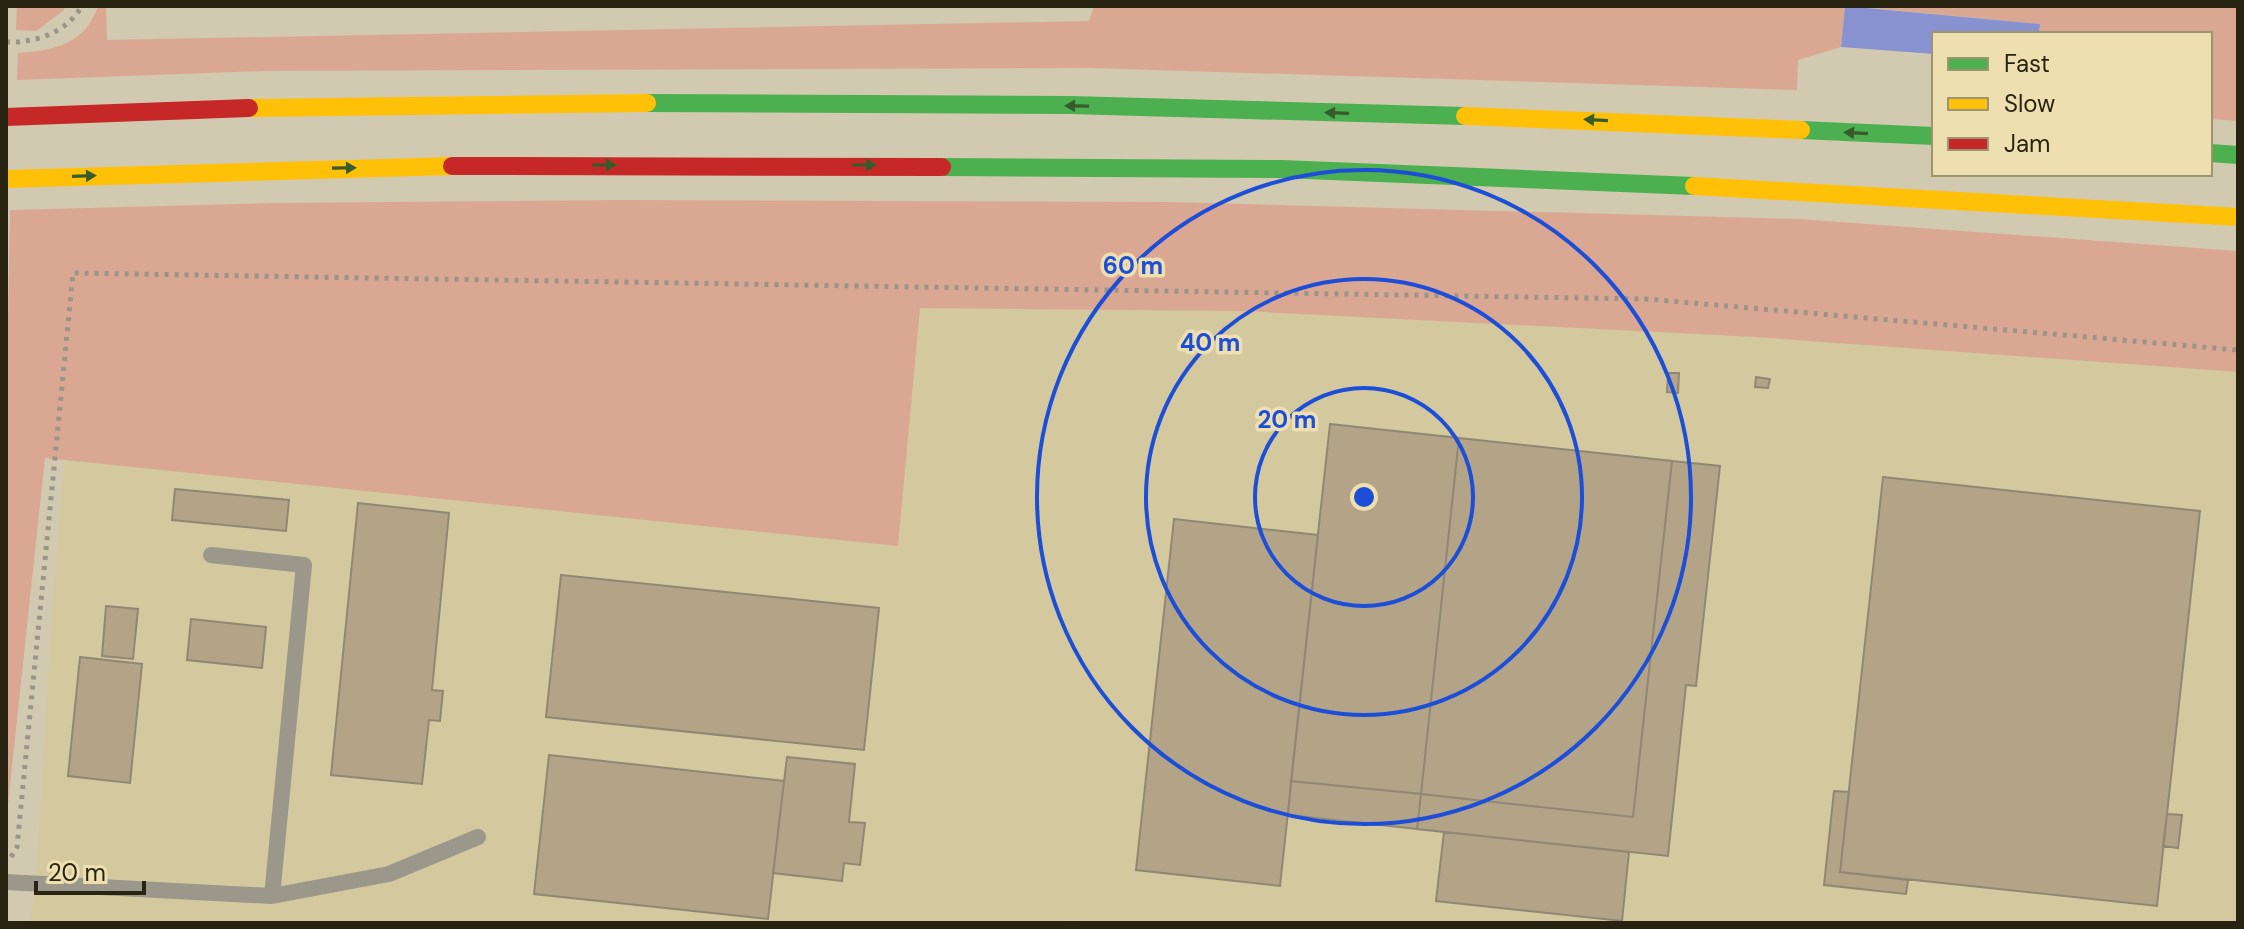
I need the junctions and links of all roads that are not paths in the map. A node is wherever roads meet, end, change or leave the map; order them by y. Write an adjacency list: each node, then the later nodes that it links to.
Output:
1 (6, 117): 2 (highway, one-way to 1)
2 (1932, 136)
3 (2212, 153): 4 (highway)
4 (2238, 155)
5 (6, 179): 6 (highway, one-way to 6)
6 (2238, 217)
7 (211, 555): 10 (lane)
8 (478, 837): 10 (lane)
9 (6, 882): 10 (lane)
10 (272, 896)

